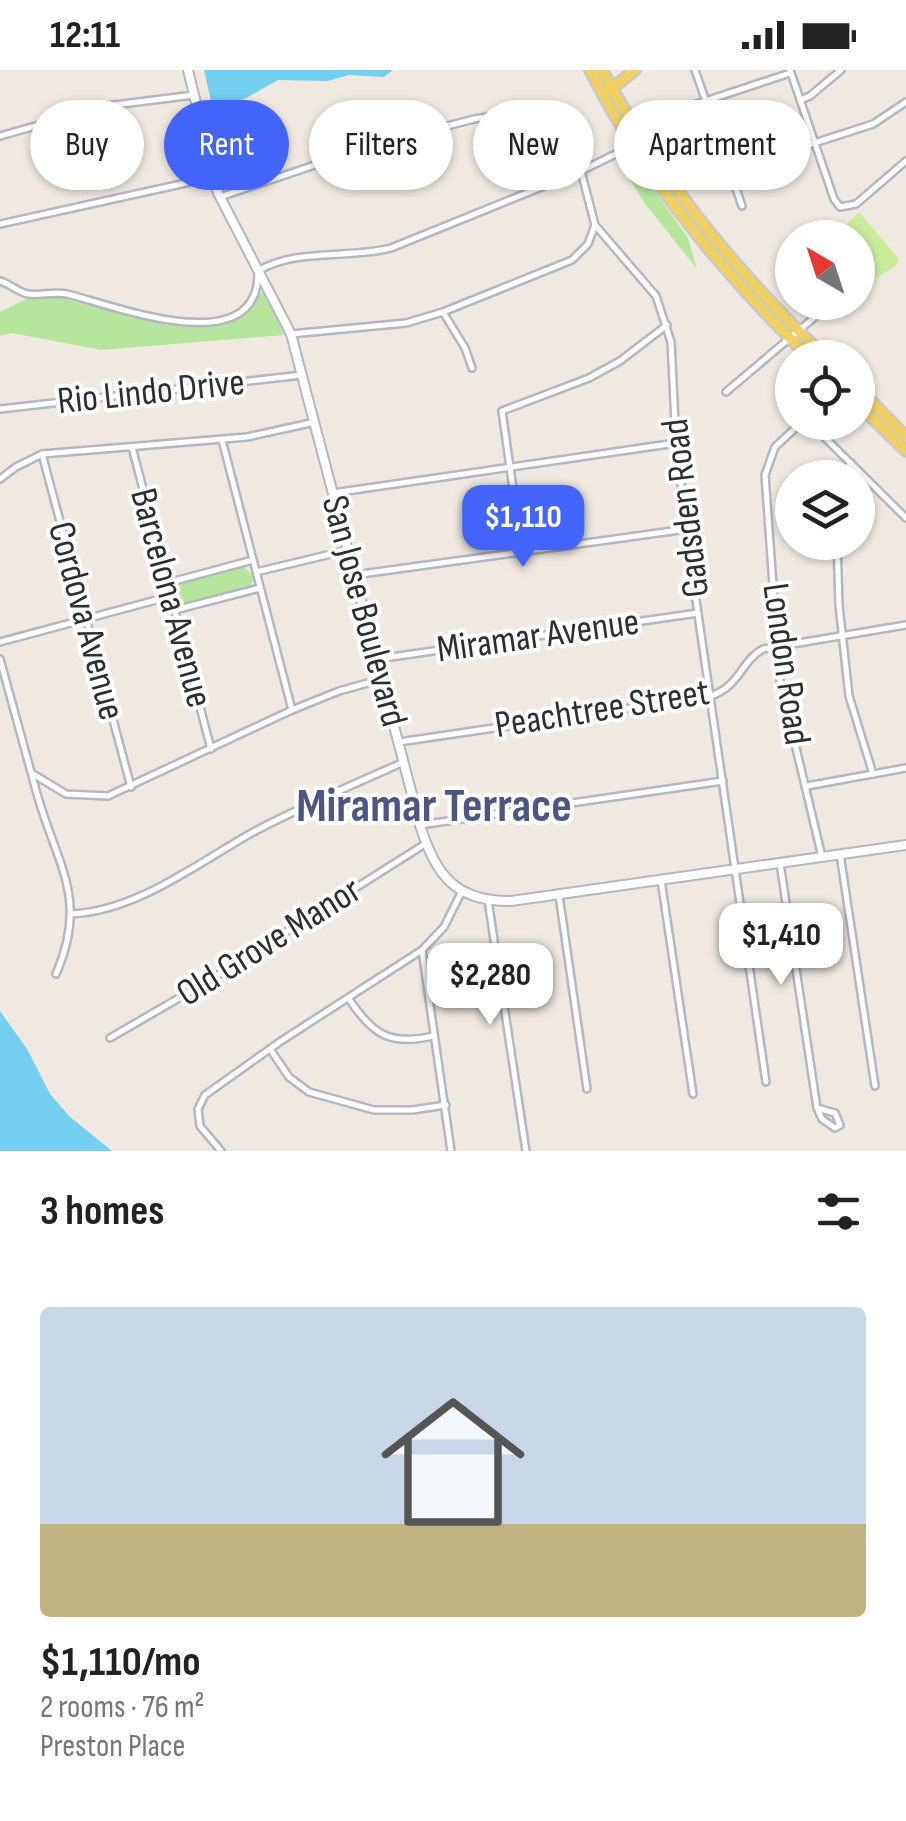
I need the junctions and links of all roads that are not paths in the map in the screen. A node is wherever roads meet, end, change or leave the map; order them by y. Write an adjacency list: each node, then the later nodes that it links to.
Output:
1 (188, 70): 9 (street, San Jose Boulevard)
2 (590, 70): 8 (main road)
3 (602, 70): 8 (main road)
4 (635, 70): 8 (main road)
5 (695, 70): 11 (street)
6 (840, 70): 12 (street)
7 (790, 71): 11 (street); 12 (street)
8 (607, 94): 14 (main road); 15 (main road)
9 (194, 95): 10 (street, San Jose Boulevard); 18 (street)
10 (195, 100)
11 (705, 100)
12 (800, 100)
13 (906, 102): 19 (street)
14 (614, 105)
15 (614, 106)
16 (473, 120): 29 (street, Gadsden Road)
17 (811, 133): 19 (street)
18 (0, 136)
19 (814, 142): 20 (street); 21 (street)
20 (811, 143)
21 (906, 161)
22 (164, 187): 31 (street)
23 (218, 190): 29 (street, San Jose Boulevard)
24 (534, 190): 33 (street)
25 (586, 190): 32 (street, Gadsden Road)
26 (675, 190): 28 (street)
27 (736, 190): 30 (street)
28 (670, 192): 39 (main road)
29 (220, 197): 33 (street, San Jose Boulevard)
30 (742, 206)
31 (0, 224)
32 (594, 225): 35 (street); 37 (street, Gadsden Road)
33 (258, 271): 34 (street); 38 (street, San Jose Boulevard)
34 (0, 281)
35 (442, 312): 38 (street); 42 (street)
36 (811, 320): 39 (street)
37 (667, 325): 52 (street, Gadsden Road); 57 (street)
38 (291, 334): 43 (street, San Jose Boulevard)
39 (794, 334): 40 (main road); 41 (main road); 44 (street)
40 (798, 340)
41 (802, 340)
42 (472, 368)
43 (302, 374): 46 (street, Rio Lindo Drive); 48 (street, San Jose Boulevard)
44 (726, 392)
45 (875, 408): 53 (main road)
46 (0, 409)
47 (875, 418): 53 (main road)
48 (314, 422): 49 (street); 60 (street, San Jose Boulevard)
49 (222, 440): 54 (street); 65 (street)
50 (780, 440): 78 (street, London Road)
51 (825, 440): 56 (street)
52 (676, 443): 57 (street); 62 (street, Gadsden Road)
53 (905, 444)
54 (132, 446): 55 (street); 69 (street, Barcelona Avenue)
55 (42, 454): 58 (street); 74 (street, Cordova Avenue)
56 (847, 460)
57 (510, 467): 60 (street); 64 (street)
58 (0, 479)
59 (875, 488): 61 (street)
60 (333, 493): 63 (street, San Jose Boulevard)
61 (906, 518)
62 (687, 529): 64 (street); 73 (street, Gadsden Road)
63 (348, 550): 67 (street); 68 (street, San Jose Boulevard)
64 (522, 552): 68 (street)
65 (253, 560): 67 (street); 69 (street)
66 (838, 560): 76 (street)
67 (256, 572): 70 (street)
68 (354, 576): 80 (street, San Jose Boulevard)
69 (167, 582): 71 (street, Barcelona Avenue)
70 (260, 588): 72 (street); 83 (street)
71 (171, 596): 72 (street, Barcelona Avenue); 74 (street)
72 (174, 610): 85 (street, Barcelona Avenue)
73 (698, 612): 80 (street, Miramar Avenue); 82 (street, Gadsden Road)
74 (85, 618): 77 (street); 92 (street, Cordova Avenue)
75 (906, 625): 76 (street)
76 (843, 635): 78 (street); 89 (street)
77 (0, 642)
78 (776, 645): 82 (street, Peachtree Street); 91 (street, London Road)
79 (0, 659): 88 (street)
80 (377, 660): 81 (street, San Jose Boulevard)
81 (382, 679): 83 (street); 84 (street, San Jose Boulevard)
82 (711, 696): 84 (street, Peachtree Street); 90 (street, Gadsden Road)
83 (292, 710): 85 (street)
84 (398, 742): 86 (street, San Jose Boulevard)
85 (211, 749): 92 (street)
86 (404, 762): 93 (street, San Jose Boulevard); 104 (street)
87 (906, 768): 89 (street)
88 (33, 774): 92 (street); 104 (street)
89 (873, 774): 91 (street)
90 (724, 782): 93 (street); 99 (street, Gadsden Road)
91 (806, 786): 97 (street, London Road)
92 (130, 787)
93 (420, 825): 94 (street, San Jose Boulevard)
94 (425, 844): 101 (street, San Jose Boulevard); 109 (street, Old Grove Manor)
95 (906, 846): 96 (street)
96 (840, 854): 97 (street); 112 (street)
97 (822, 857): 98 (street)
98 (780, 863): 99 (street); 116 (street)
99 (736, 869): 100 (street); 111 (street, Gadsden Road)
100 (661, 880): 102 (street); 114 (street)
101 (462, 891): 103 (street); 105 (street)
102 (559, 894): 103 (street); 113 (street)
103 (488, 900): 119 (street)
104 (70, 914): 106 (street)
105 (422, 950): 107 (street); 108 (street)
106 (56, 974)
107 (349, 999): 108 (street); 110 (street)
108 (433, 1036): 115 (street)
109 (110, 1038)
110 (270, 1049): 115 (street); 117 (street)
111 (766, 1082)
112 (875, 1086)
113 (587, 1089)
114 (693, 1094)
115 (446, 1105): 118 (street)
116 (817, 1108): 116 (street)
117 (222, 1151)
118 (452, 1151)
119 (526, 1151)

